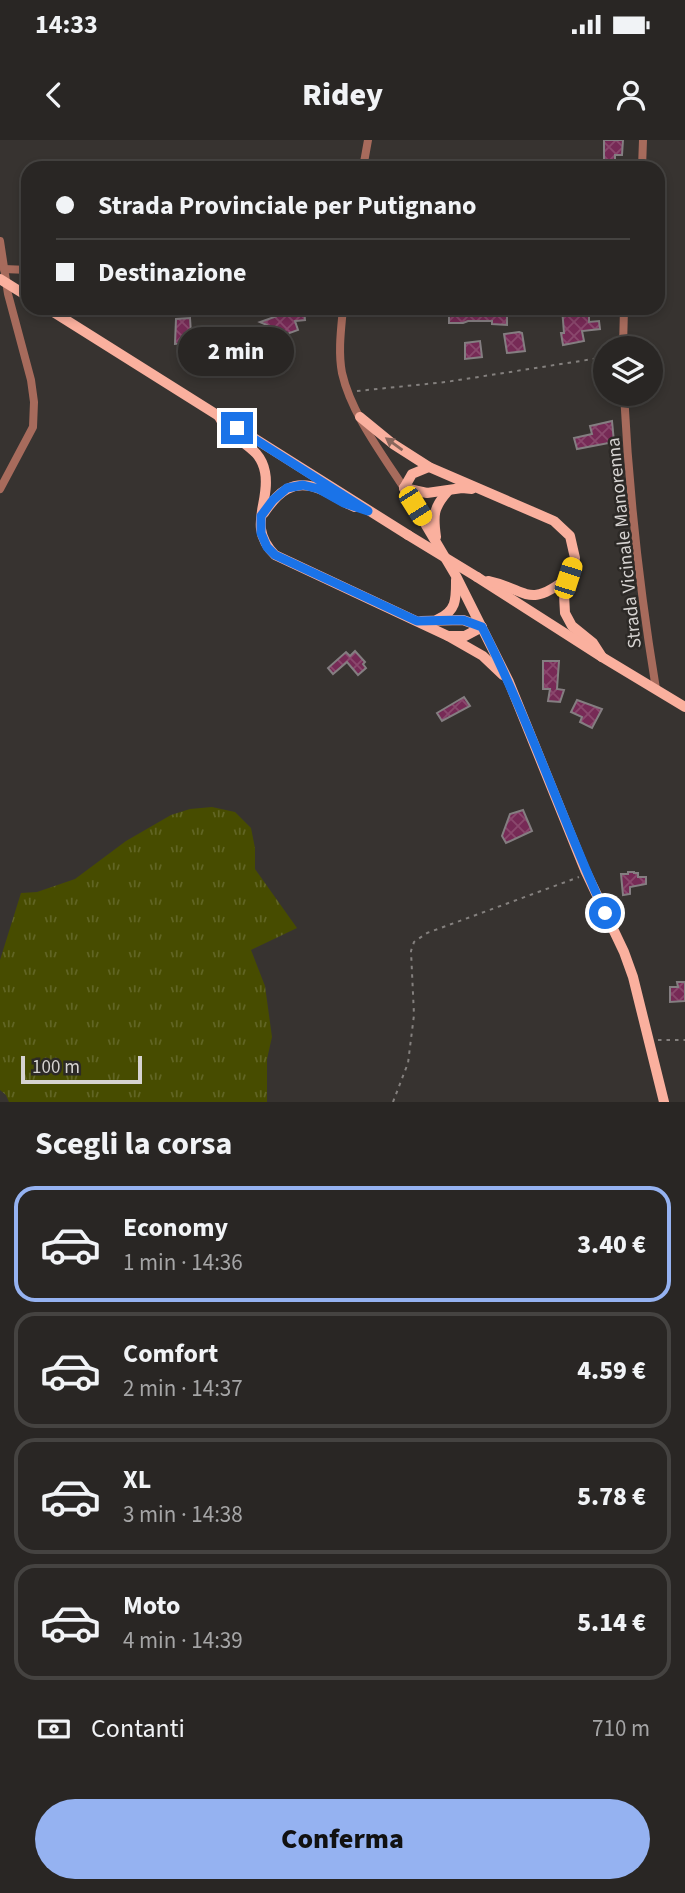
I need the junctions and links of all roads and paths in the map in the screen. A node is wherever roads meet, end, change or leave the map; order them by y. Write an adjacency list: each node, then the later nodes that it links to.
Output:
1 (368, 140): 3 (street)
2 (643, 140): 4 (street)
3 (364, 161)
4 (642, 161)
5 (0, 241): 7 (street)
6 (21, 271): 7 (street)
7 (2, 274): 8 (main road, bridge); 20 (street)
8 (21, 291)
9 (58, 315): 16 (main road)
10 (342, 315): 14 (street)
11 (624, 315): 12 (street)
12 (623, 336)
13 (593, 360): 14 (path)
14 (348, 392): 17 (street)
15 (625, 406): 35 (street, Strada Vicinale Manorenna)
16 (218, 415): 23 (main road); 24 (main road)
17 (360, 417): 18 (main road, one-way to 17); 19 (street)
18 (429, 467): 19 (main road); 21 (main road)
19 (404, 488): 22 (main road); 25 (main road)
20 (0, 489)
21 (481, 490): 22 (main road); 28 (main road)
22 (449, 491): 25 (main road)
23 (368, 511): 24 (main road); 27 (main road, bridge)
24 (261, 516): 29 (main road)
25 (436, 541): 26 (main road)
26 (456, 576): 30 (main road); 31 (main road)
27 (479, 578): 28 (main road); 33 (main road)
28 (568, 578): 33 (main road)
29 (417, 621): 30 (main road); 32 (main road)
30 (435, 621): 31 (main road)
31 (482, 627): 32 (main road); 34 (main road)
32 (448, 636): 34 (main road)
33 (602, 657): 35 (main road)
34 (509, 682): 37 (main road)
35 (656, 689): 36 (main road)
36 (685, 706)
37 (587, 874): 38 (main road); 40 (path)
38 (648, 1040): 39 (path); 41 (main road)
39 (685, 1040)
40 (393, 1102)
41 (664, 1102)

